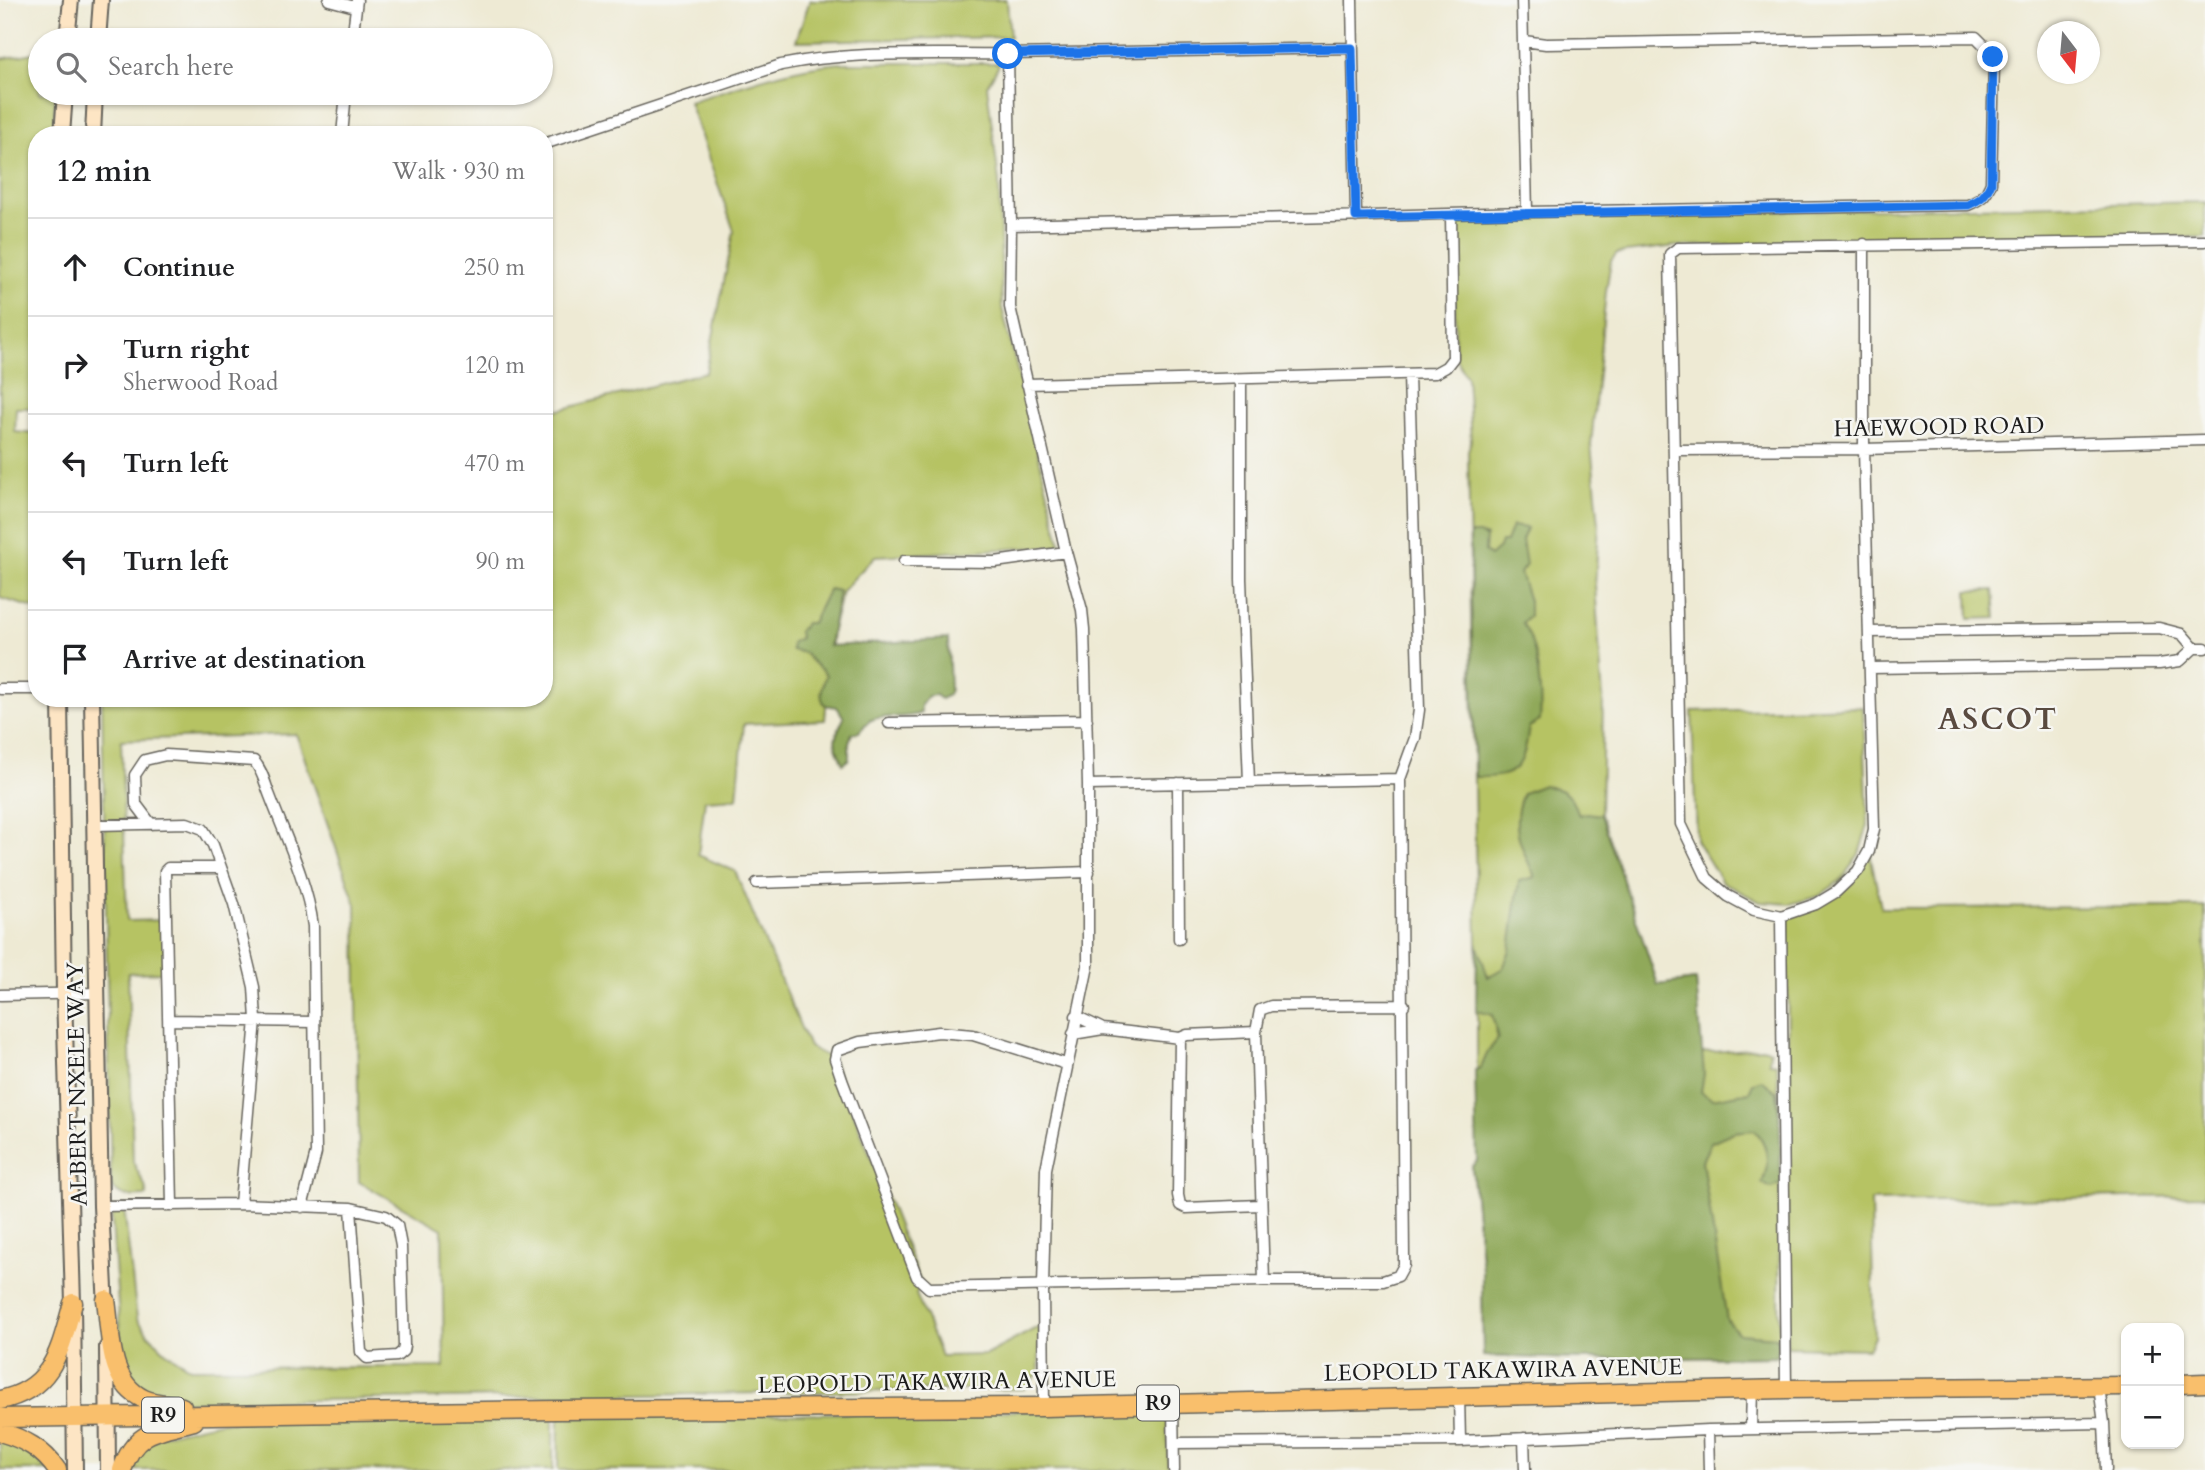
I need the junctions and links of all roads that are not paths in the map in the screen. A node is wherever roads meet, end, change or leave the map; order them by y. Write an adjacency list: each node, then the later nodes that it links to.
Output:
1 (71, 0): 7 (main road)
2 (101, 0): 8 (main road)
3 (329, 0): 6 (street)
4 (1352, 0): 11 (street)
5 (1522, 0): 10 (street)
6 (356, 3): 9 (street)
7 (68, 28)
8 (99, 28)
9 (353, 28)
10 (1524, 41): 20 (street); 20 (street)
11 (1352, 48): 12 (street); 22 (street)
12 (1008, 54): 19 (street); 23 (street)
13 (64, 105): 16 (main road)
14 (94, 105): 17 (main road)
15 (345, 105): 18 (street)
16 (63, 126)
17 (93, 126)
18 (343, 126)
19 (553, 141)
20 (1527, 212): 21 (street)
21 (1451, 215): 22 (street); 26 (street)
22 (1356, 217): 23 (street)
23 (1011, 225): 28 (street)
24 (2205, 240): 25 (street)
25 (1864, 244): 30 (street); 31 (street)
26 (1409, 375): 27 (street); 44 (street)
27 (1241, 379): 28 (street); 45 (street)
28 (1027, 384): 32 (street)
29 (2205, 440): 30 (street, HAEWOOD ROAD)
30 (1864, 449): 31 (street, HAEWOOD ROAD); 34 (street)
31 (1674, 450): 53 (street)
32 (1066, 552): 33 (street); 42 (street)
33 (904, 561)
34 (1869, 632): 35 (street); 37 (street)
35 (2194, 648): 36 (street); 37 (street)
36 (2205, 648)
37 (1870, 668): 53 (street)
38 (0, 689): 39 (street)
39 (28, 689)
40 (60, 707): 55 (main road, ALBERT NXELE WAY)
41 (92, 707): 49 (main road, ALBERT NXELE WAY)
42 (1087, 720): 43 (street); 47 (street)
43 (889, 723)
44 (1400, 779): 45 (street); 58 (street)
45 (1249, 782): 46 (street)
46 (1178, 783): 47 (street); 54 (street)
47 (1088, 785): 51 (street)
48 (151, 824): 49 (street); 50 (street); 62 (street)
49 (96, 825): 56 (main road, ALBERT NXELE WAY)
50 (221, 868): 60 (street); 61 (street)
51 (1088, 872): 52 (street); 59 (street)
52 (757, 883)
53 (1781, 916): 83 (street)
54 (1179, 939)
55 (64, 993): 56 (street); 57 (street); 77 (main road, ALBERT NXELE WAY)
56 (99, 993): 71 (main road, ALBERT NXELE WAY)
57 (0, 995)
58 (1404, 1005): 64 (street); 74 (street)
59 (1076, 1016): 63 (street); 65 (street)
60 (169, 1020): 61 (street); 69 (street)
61 (256, 1020): 62 (street); 68 (street)
62 (313, 1022): 72 (street)
63 (1102, 1028): 65 (street); 66 (street)
64 (1256, 1032): 66 (street); 70 (street)
65 (1073, 1034): 67 (street)
66 (1180, 1038): 70 (street)
67 (1066, 1064): 75 (street); 75 (street)
68 (240, 1204): 69 (street); 72 (street)
69 (172, 1205): 71 (street)
70 (1260, 1205): 74 (street)
71 (101, 1206): 76 (main road, ALBERT NXELE WAY)
72 (302, 1207): 73 (street)
73 (351, 1208): 73 (street)
74 (1264, 1281): 75 (street)
75 (1043, 1287): 87 (street)
76 (106, 1300): 88 (highway); 90 (main road, ALBERT NXELE WAY)
77 (73, 1303): 85 (highway); 89 (main road, ALBERT NXELE WAY)
78 (2205, 1383): 79 (highway)
79 (2184, 1384)
80 (2121, 1386): 81 (highway, LEOPOLD TAKAWIRA AVENUE / R9)
81 (2099, 1387): 83 (highway, LEOPOLD TAKAWIRA AVENUE / R9); 92 (street)
82 (1752, 1389): 83 (highway, LEOPOLD TAKAWIRA AVENUE / R9); 84 (highway, LEOPOLD TAKAWIRA AVENUE / R9); 93 (street)
83 (1786, 1389)
84 (1459, 1395): 86 (highway, LEOPOLD TAKAWIRA AVENUE / R9); 97 (street)
85 (0, 1399)
86 (1173, 1403): 87 (highway, LEOPOLD TAKAWIRA AVENUE / R9); 98 (street)
87 (1044, 1406): 88 (highway, LEOPOLD TAKAWIRA AVENUE / R9)
88 (217, 1414): 90 (highway, LEOPOLD TAKAWIRA AVENUE / R9); 102 (highway)
89 (73, 1415): 90 (highway, LEOPOLD TAKAWIRA AVENUE / R9); 91 (highway, LEOPOLD TAKAWIRA AVENUE / R9); 100 (main road, ALBERT NXELE WAY)
90 (108, 1415): 101 (main road, ALBERT NXELE WAY)
91 (0, 1418)
92 (2104, 1423): 93 (street); 106 (street)
93 (1751, 1429): 94 (street)
94 (1708, 1430): 96 (street); 105 (street)
95 (0, 1432): 99 (highway)
96 (1524, 1438): 97 (street); 104 (street)
97 (1460, 1441): 98 (street)
98 (1174, 1443): 103 (street)
99 (57, 1470)
100 (75, 1470)
101 (108, 1470)
102 (122, 1470)
103 (1174, 1470)
104 (1525, 1470)
105 (1709, 1470)
106 (2106, 1470)

